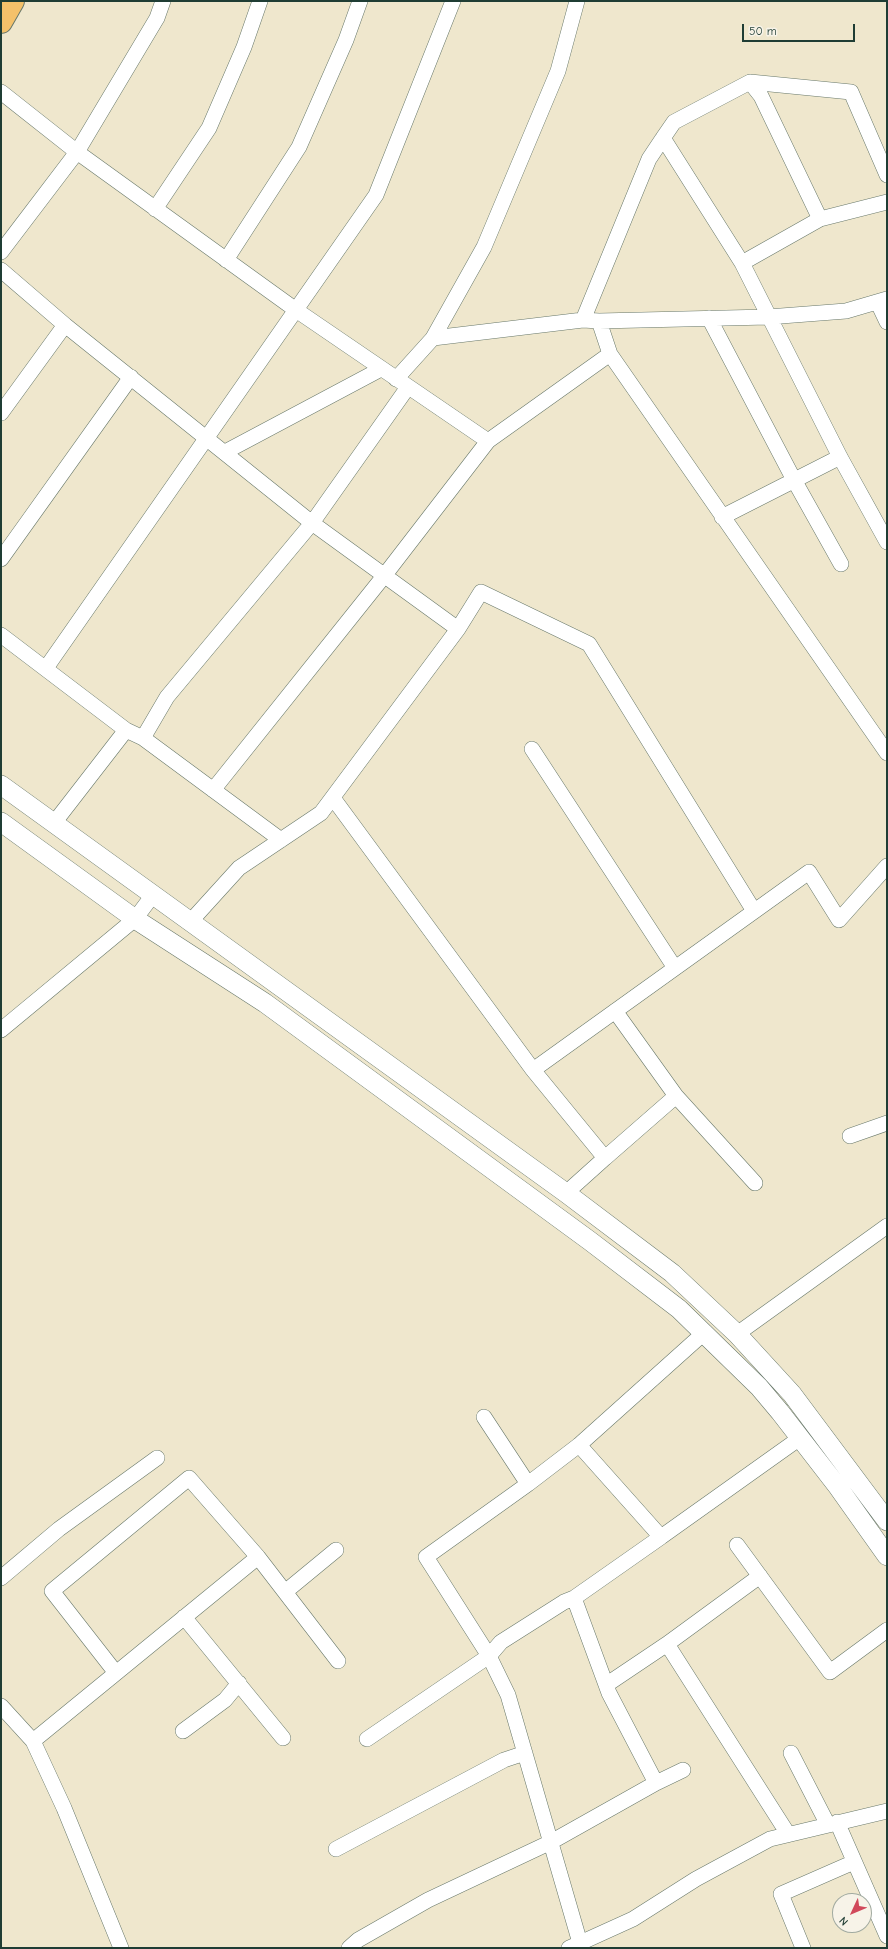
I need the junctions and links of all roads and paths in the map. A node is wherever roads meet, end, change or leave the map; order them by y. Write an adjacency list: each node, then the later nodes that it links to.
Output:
1 (13, 1): 7 (main road)
2 (163, 1): 11 (street)
3 (260, 1): 14 (street)
4 (360, 1): 17 (street)
5 (453, 1): 21 (street)
6 (577, 1): 28 (street)
7 (1, 22)
8 (750, 82): 10 (street); 12 (street); 15 (street)
9 (1, 92): 11 (street)
10 (663, 138): 18 (street); 24 (street)
11 (77, 152): 14 (street); 16 (street)
12 (887, 175)
13 (887, 202): 15 (street)
14 (156, 209): 17 (street)
15 (820, 218): 18 (street)
16 (1, 252)
17 (226, 260): 21 (street)
18 (742, 263): 22 (street)
19 (1, 270): 27 (street)
20 (883, 302): 22 (street); 26 (street)
21 (296, 310): 30 (street); 34 (street)
22 (768, 317): 23 (street); 37 (street)
23 (709, 318): 25 (street); 38 (street)
24 (583, 320): 25 (street); 28 (street)
25 (599, 321): 29 (street)
26 (887, 322)
27 (65, 325): 31 (street); 33 (street)
28 (433, 338): 32 (street)
29 (610, 354): 35 (street); 39 (street)
30 (381, 370): 32 (street); 36 (street)
31 (131, 377): 34 (street); 42 (street)
32 (402, 383): 35 (street); 40 (street)
33 (1, 413)
34 (208, 437): 36 (street); 47 (street)
35 (488, 441): 44 (street)
36 (225, 452): 40 (street)
37 (840, 457): 38 (street); 41 (street)
38 (794, 480): 39 (street); 43 (street)
39 (722, 517): 51 (street)
40 (312, 523): 44 (street); 49 (street)
41 (887, 542)
42 (1, 559)
43 (841, 564)
44 (384, 576): 45 (street); 53 (street)
45 (458, 629): 54 (street); 60 (street)
46 (1, 634): 47 (street)
47 (46, 668): 48 (street)
48 (126, 730): 49 (street); 56 (street)
49 (143, 738): 53 (street)
50 (532, 749): 63 (street)
51 (887, 753)
52 (1, 785): 56 (street)
53 (213, 790): 57 (street)
54 (333, 798): 57 (street); 66 (street)
55 (1, 822): 61 (street)
56 (54, 823): 59 (street)
57 (281, 840): 62 (street)
58 (887, 866): 60 (street)
59 (153, 895): 61 (street); 62 (street)
60 (754, 911): 63 (street)
61 (135, 919): 65 (street); 74 (street)
62 (190, 922): 72 (street)
63 (674, 968): 64 (street)
64 (615, 1010): 66 (street); 67 (street)
65 (1, 1030)
66 (533, 1070): 70 (street)
67 (676, 1096): 70 (street); 71 (street)
68 (887, 1123): 69 (street)
69 (850, 1136)
70 (605, 1158): 72 (street)
71 (755, 1183)
72 (566, 1193): 75 (street)
73 (887, 1226): 75 (street)
74 (705, 1332): 77 (street); 78 (street)
75 (737, 1334): 81 (street)
76 (484, 1417): 80 (street)
77 (800, 1438): 82 (street); 85 (street)
78 (579, 1445): 80 (street); 82 (street)
79 (157, 1458): 88 (street)
80 (528, 1484): 94 (street)
81 (887, 1521)
82 (661, 1537): 90 (street)
83 (737, 1545): 87 (street)
84 (336, 1550): 89 (street)
85 (887, 1556)
86 (258, 1557): 89 (street); 91 (street); 96 (street)
87 (760, 1576): 92 (street); 93 (street)
88 (1, 1578)
89 (285, 1592): 95 (street)
90 (574, 1598): 94 (street); 98 (street)
91 (184, 1617): 96 (street); 97 (street)
92 (887, 1630)
93 (667, 1644): 98 (street); 110 (street)
94 (489, 1656): 102 (street); 104 (street)
95 (338, 1661)
96 (116, 1673): 103 (street)
97 (239, 1683): 100 (street); 101 (street)
98 (606, 1685): 107 (street)
99 (1, 1706): 103 (street)
100 (183, 1731)
101 (283, 1738)
102 (367, 1739)
103 (33, 1741): 116 (street)
104 (525, 1753): 111 (street); 112 (street)
105 (791, 1753): 109 (street)
106 (683, 1770): 107 (street)
107 (656, 1783): 111 (street)
108 (887, 1811): 109 (street)
109 (832, 1824): 110 (street); 113 (street)
110 (788, 1834): 115 (street)
111 (551, 1842): 115 (street); 117 (street)
112 (336, 1849)
113 (854, 1862): 114 (street); 118 (street)
114 (887, 1936)
115 (575, 1946)
116 (121, 1948)
117 (349, 1948)
118 (803, 1948)

